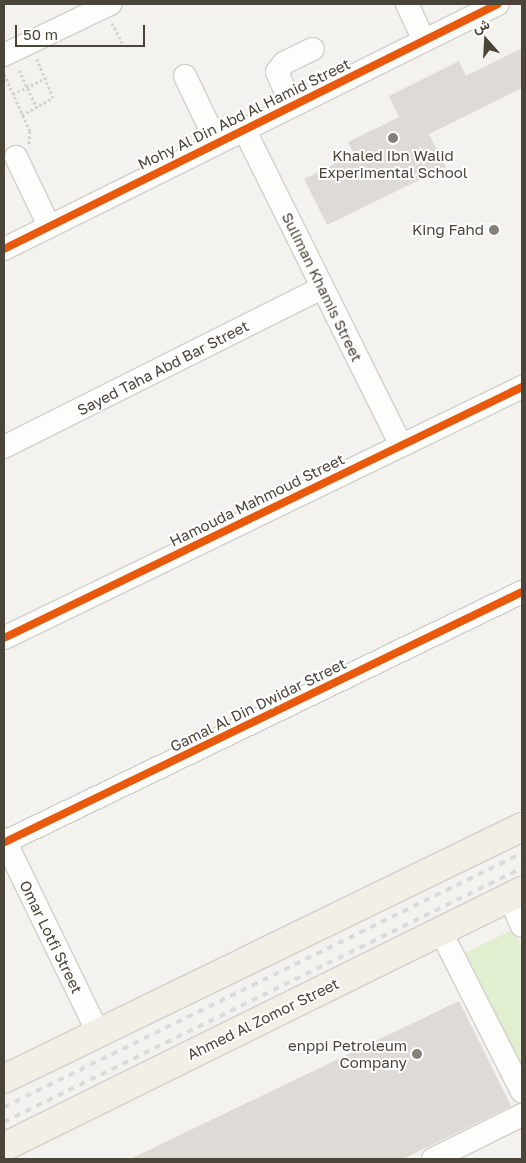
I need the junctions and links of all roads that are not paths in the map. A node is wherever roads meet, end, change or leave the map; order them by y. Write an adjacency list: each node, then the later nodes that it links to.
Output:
1 (110, 4): 6 (street)
2 (407, 4): 4 (street)
3 (498, 4): 4 (street, Mohy Al Din Abd Al Hamid Street)
4 (424, 40): 8 (street, Mohy Al Din Abd Al Hamid Street)
5 (313, 49): 8 (street)
6 (11, 62)
7 (185, 76): 10 (street)
8 (291, 106): 9 (street, Mohy Al Din Abd Al Hamid Street)
9 (244, 129): 10 (street, Mohy Al Din Abd Al Hamid Street); 14 (street, Suliman Khamis Street)
10 (217, 143): 12 (street, Mohy Al Din Abd Al Hamid Street)
11 (16, 157): 12 (street)
12 (49, 226): 13 (street, Mohy Al Din Abd Al Hamid Street)
13 (4, 249)
14 (322, 288): 16 (street, Suliman Khamis Street); 17 (street, Sayed Taha Abd Bar Street)
15 (522, 387): 16 (street, Hamouda Mahmoud Street)
16 (400, 445): 19 (street, Hamouda Mahmoud Street)
17 (4, 447)
18 (522, 592): 21 (street, Gamal Al Din Dwidar Street)
19 (4, 638)
20 (522, 827): 25 (main road)
21 (5, 841): 25 (street, Omar Lotfi Street)
22 (516, 894): 23 (street); 24 (main road, Ahmed Al Zomor Street)
23 (522, 926)
24 (441, 932): 27 (street); 29 (main road, Ahmed Al Zomor Street)
25 (99, 1035): 26 (main road)
26 (4, 1079)
27 (522, 1092)
28 (522, 1114): 30 (street)
29 (4, 1147)
30 (441, 1158)

